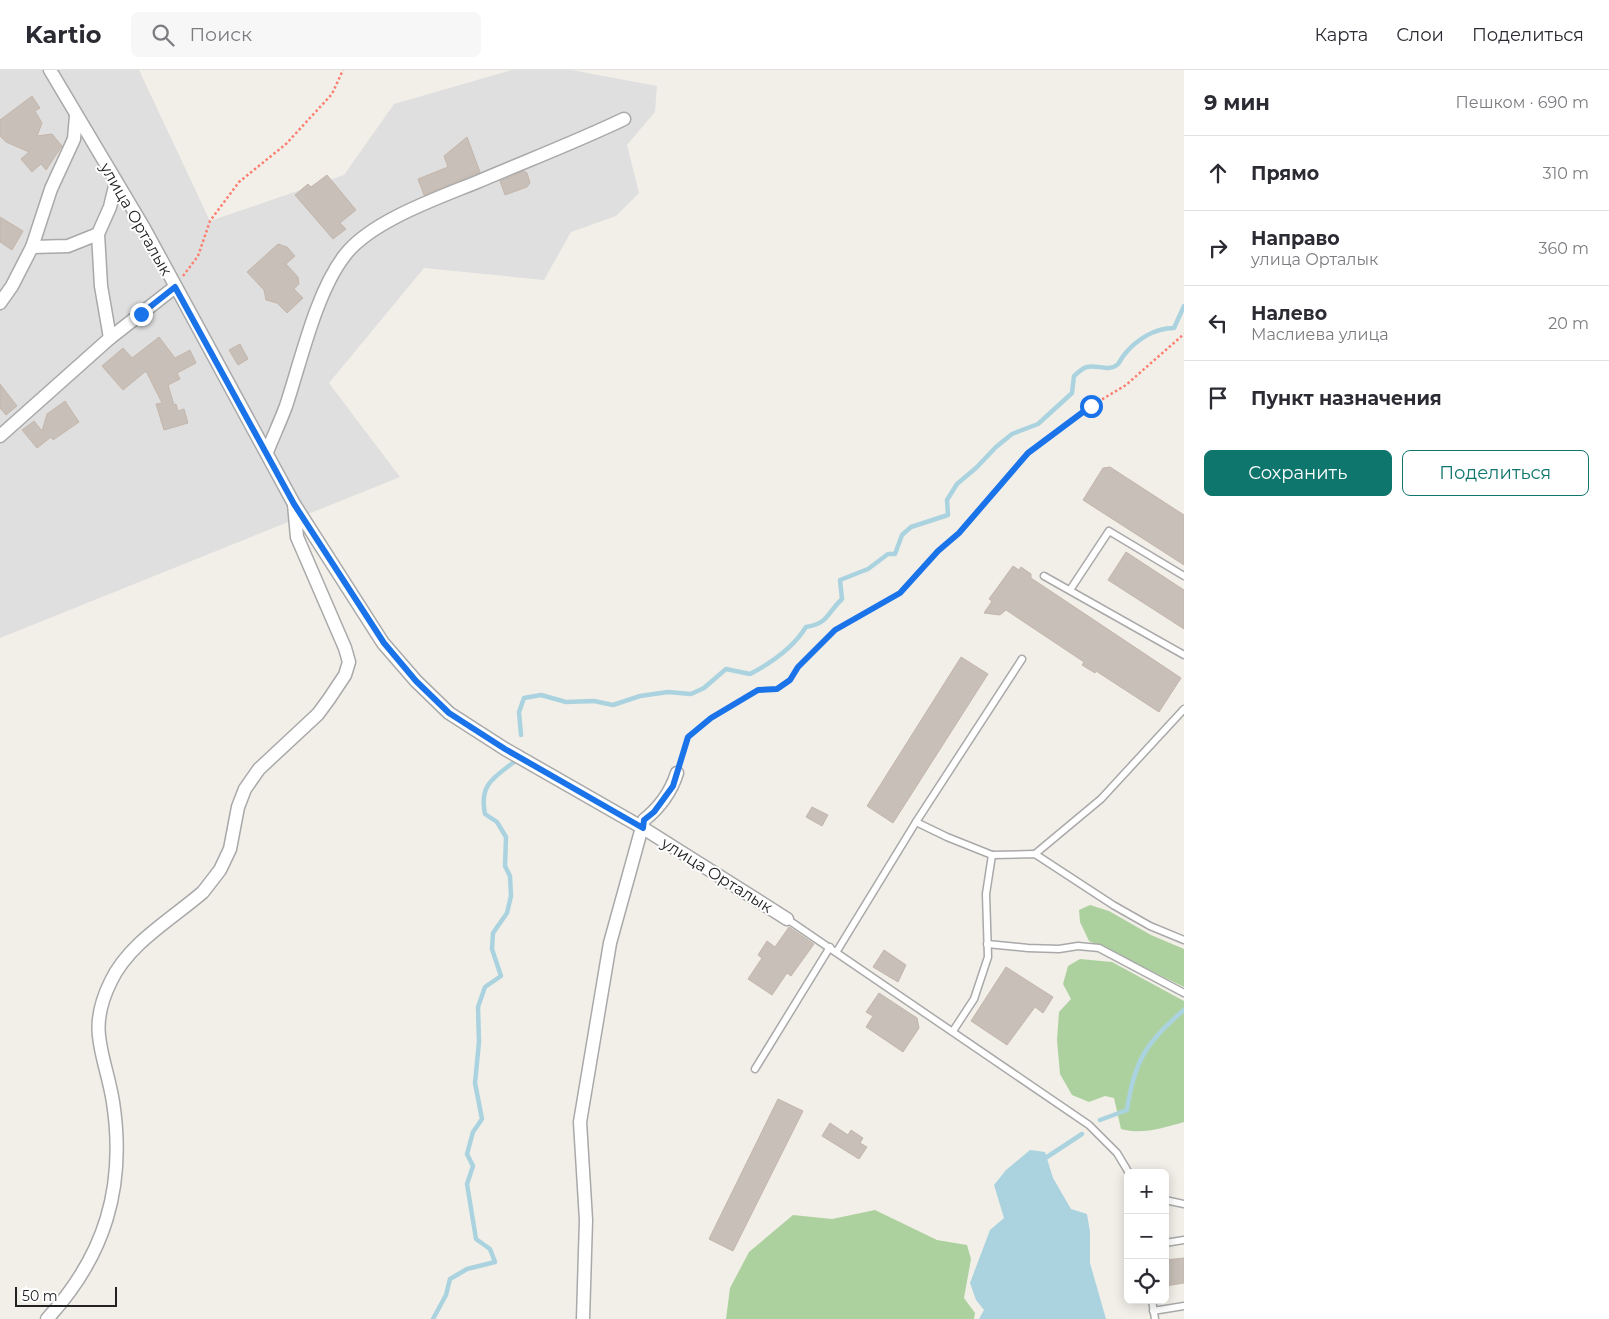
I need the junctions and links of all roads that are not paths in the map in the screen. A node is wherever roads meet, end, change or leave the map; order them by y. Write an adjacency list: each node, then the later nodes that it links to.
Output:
1 (50, 70): 2 (street, улица Орталык)
2 (76, 116): 4 (street, улица Орталык); 6 (street)
3 (624, 119): 11 (street)
4 (116, 182): 5 (street); 7 (street, улица Орталык)
5 (98, 234): 6 (street); 9 (street)
6 (32, 247): 8 (street)
7 (175, 287): 9 (street); 11 (street, улица Орталык)
8 (0, 303)
9 (110, 338): 10 (street)
10 (0, 436)
11 (267, 452): 12 (street, улица Орталык)
12 (294, 504): 21 (street, улица Орталык); 40 (street)
13 (1044, 576): 15 (lane)
14 (1184, 576): 15 (lane)
15 (1070, 590): 16 (lane)
16 (1184, 655)
17 (1022, 659): 20 (lane)
18 (1184, 709): 22 (lane)
19 (677, 773): 21 (street)
20 (916, 822): 23 (lane); 28 (lane)
21 (643, 828): 24 (street, улица Орталык); 41 (street)
22 (1035, 854): 23 (lane); 25 (lane)
23 (992, 855): 26 (lane)
24 (787, 919): 27 (lane)
25 (1184, 940)
26 (987, 944): 29 (lane); 30 (lane)
27 (830, 947): 28 (lane); 31 (lane)
28 (837, 952): 30 (lane)
29 (1184, 994)
30 (953, 1031): 32 (lane)
31 (755, 1069)
32 (1127, 1169)
33 (1169, 1201): 34 (lane)
34 (1184, 1204)
35 (1184, 1240): 36 (lane)
36 (1169, 1242)
37 (1152, 1304): 39 (lane)
38 (1184, 1306): 39 (lane)
39 (1153, 1311): 42 (lane)
40 (47, 1319)
41 (583, 1319)
42 (1155, 1319)

